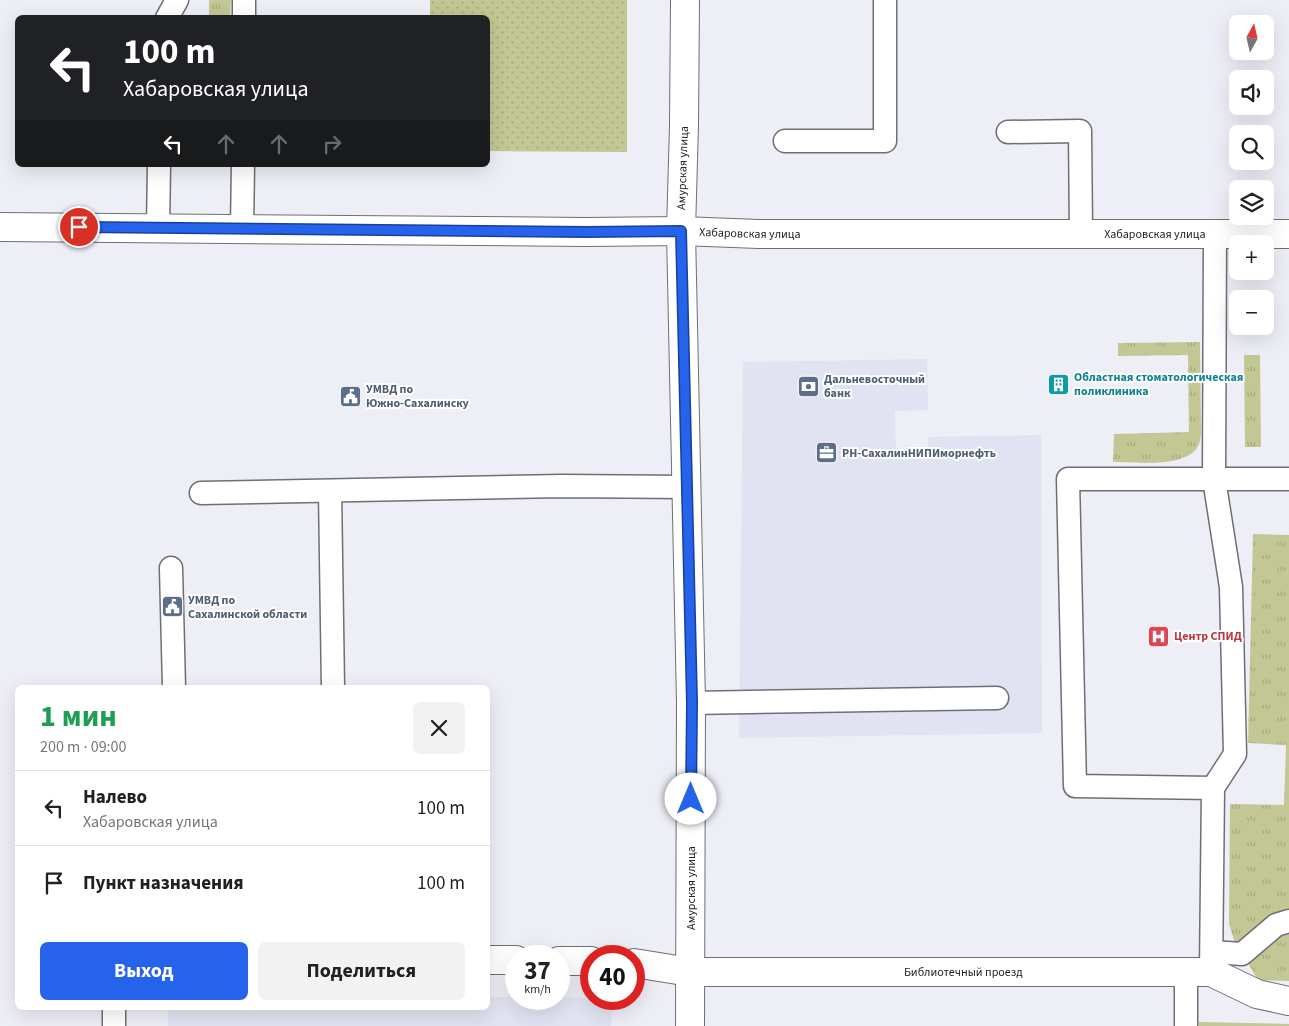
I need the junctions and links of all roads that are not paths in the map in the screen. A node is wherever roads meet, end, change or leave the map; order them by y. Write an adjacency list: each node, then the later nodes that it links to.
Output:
1 (177, 0): 5 (lane)
2 (244, 0): 6 (lane)
3 (685, 0): 14 (street, Амурская улица)
4 (885, 0): 8 (lane)
5 (169, 15)
6 (244, 15)
7 (1008, 132): 15 (lane)
8 (785, 141)
9 (159, 167): 12 (lane)
10 (243, 167): 13 (lane)
11 (0, 227): 12 (street, Хабаровская улица)
12 (158, 228): 13 (street, Хабаровская улица)
13 (242, 229): 14 (street, Хабаровская улица)
14 (681, 231): 15 (street, Хабаровская улица); 20 (street, Амурская улица)
15 (1081, 234): 17 (street, Хабаровская улица)
16 (1289, 234): 17 (street, Хабаровская улица)
17 (1215, 235): 18 (lane)
18 (1214, 479): 19 (lane); 28 (lane); 28 (lane)
19 (1289, 479)
20 (687, 487): 21 (lane); 27 (street, Амурская улица)
21 (330, 491): 22 (lane); 25 (lane)
22 (201, 493)
23 (171, 568): 24 (lane)
24 (174, 685)
25 (333, 685)
26 (997, 698): 27 (lane)
27 (692, 703): 34 (street, Амурская улица)
28 (1213, 788): 33 (lane)
29 (1289, 921): 33 (lane)
30 (490, 960): 31 (street)
31 (505, 960)
32 (645, 965): 34 (street, Библиотечный проезд)
33 (1203, 966): 34 (street, Библиотечный проезд); 35 (street, Библиотечный проезд); 39 (lane)
34 (690, 972): 38 (street, Амурская улица)
35 (1289, 1001)
36 (114, 1010): 37 (lane)
37 (114, 1026)
38 (690, 1026)
39 (1186, 1026)

